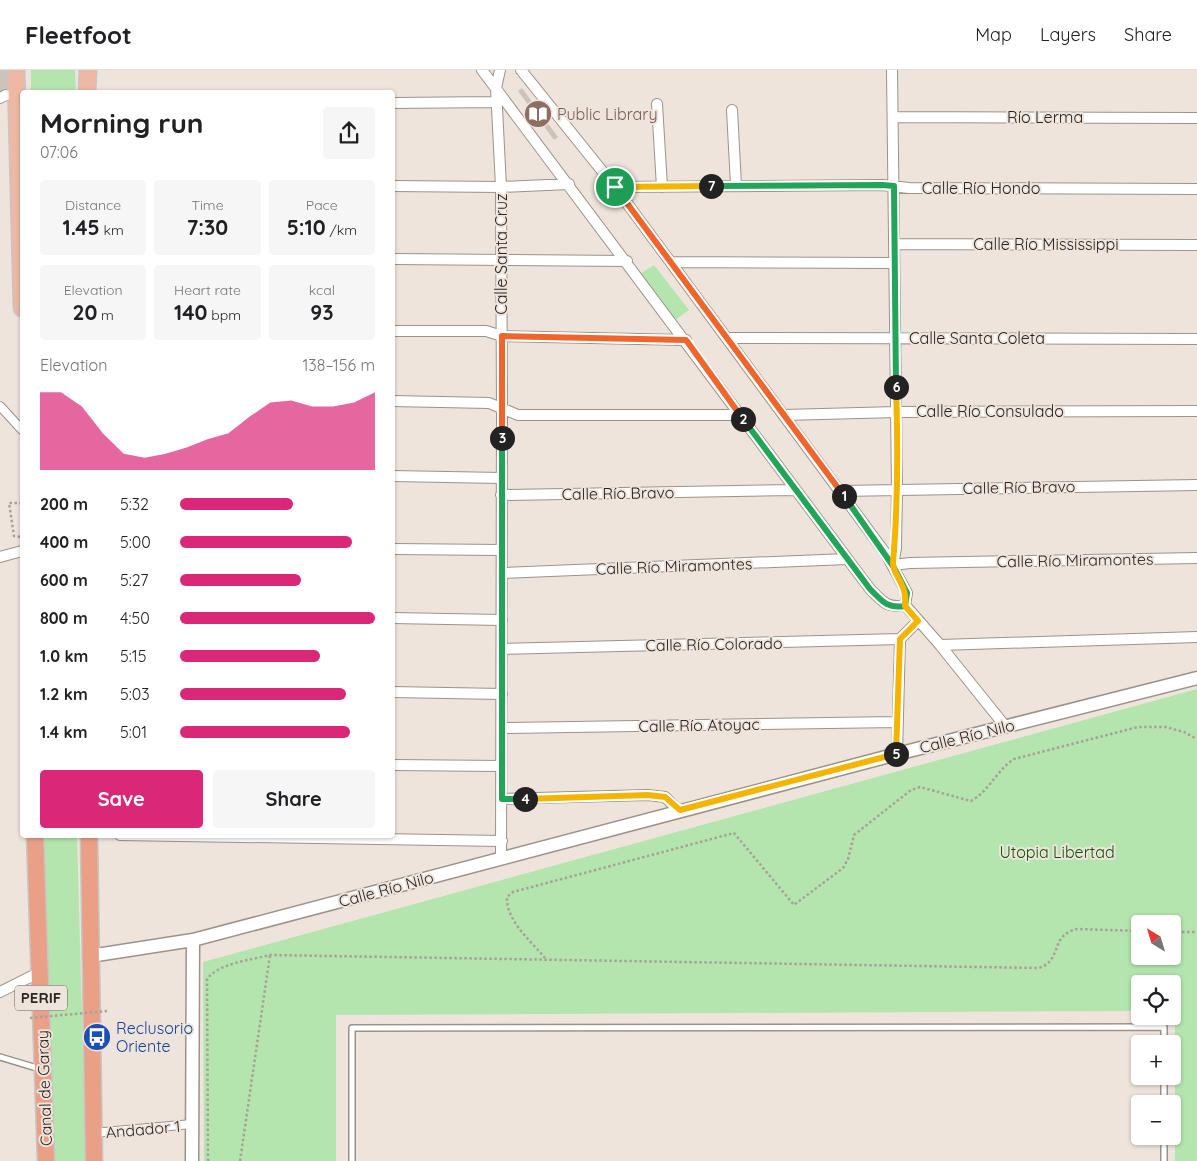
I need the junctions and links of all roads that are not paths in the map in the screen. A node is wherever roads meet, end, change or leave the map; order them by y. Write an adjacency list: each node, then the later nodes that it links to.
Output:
1 (16, 70): 9 (main road)
2 (88, 70): 8 (main road)
3 (482, 70): 7 (street)
4 (500, 70): 7 (street, Calle Santa Cruz)
5 (521, 70): 21 (street)
6 (892, 70): 14 (street)
7 (496, 88): 10 (street, Calle Santa Cruz); 16 (street)
8 (87, 90)
9 (7, 96): 31 (main road)
10 (498, 102): 11 (street); 20 (street, Calle Santa Cruz)
11 (395, 103)
12 (657, 104): 22 (street)
13 (732, 110): 17 (street)
14 (893, 117): 15 (street, Río Lerma); 19 (street)
15 (1197, 118)
16 (569, 184): 20 (street); 28 (street)
17 (736, 185): 19 (street, Calle Río Hondo); 22 (street, Calle Río Hondo)
18 (395, 186): 20 (street)
19 (894, 186): 23 (street, Calle Río Hondo); 24 (street)
20 (501, 187): 27 (street, Calle Santa Cruz)
21 (615, 187): 22 (street, Calle Río Hondo); 29 (street)
22 (662, 187)
23 (1197, 189)
24 (894, 244): 25 (street, Calle Río Mississippi); 30 (street)
25 (1197, 245)
26 (395, 259): 27 (street)
27 (501, 260): 28 (street); 33 (street, Calle Santa Cruz)
28 (627, 261): 37 (street)
29 (672, 262): 30 (street); 35 (street)
30 (894, 263): 34 (street)
31 (20, 280)
32 (395, 331): 33 (street)
33 (502, 336): 37 (street); 40 (street, Calle Santa Cruz)
34 (895, 337): 35 (street, Calle Santa Coleta); 36 (street, Calle Santa Coleta); 42 (street)
35 (727, 338): 44 (street)
36 (1197, 339)
37 (686, 340): 43 (street)
38 (395, 401): 40 (street)
39 (0, 406): 45 (street)
40 (502, 410): 43 (street); 47 (street, Calle Santa Cruz)
41 (1197, 410): 42 (street, Calle Río Consulado)
42 (897, 412): 44 (street, Calle Río Consulado); 49 (street)
43 (740, 415): 50 (street)
44 (784, 415): 51 (street)
45 (20, 428)
46 (395, 476): 47 (street)
47 (502, 478): 52 (street, Calle Santa Cruz)
48 (1197, 485): 49 (street, Calle Río Bravo)
49 (898, 489): 51 (street, Calle Río Bravo); 59 (street)
50 (795, 490): 52 (street, Calle Río Bravo); 58 (street)
51 (840, 491): 59 (street)
52 (502, 495): 54 (street, Calle Santa Cruz)
53 (395, 550): 54 (street)
54 (501, 550): 60 (street, Calle Santa Cruz)
55 (20, 552): 56 (street)
56 (0, 557)
57 (1197, 558): 59 (street, Calle Río Miramontes)
58 (847, 559): 60 (street, Calle Río Miramontes); 61 (street)
59 (893, 566): 61 (street)
60 (502, 573): 63 (street, Calle Santa Cruz)
61 (905, 606): 64 (street)
62 (395, 618): 63 (street)
63 (502, 620): 68 (street, Calle Santa Cruz)
64 (918, 621): 66 (street); 67 (street)
65 (1197, 637): 67 (street)
66 (900, 639): 68 (street, Calle Río Colorado); 72 (street)
67 (940, 645): 73 (street)
68 (502, 649): 71 (street, Calle Santa Cruz)
69 (1197, 678): 73 (street, Calle Río Nilo)
70 (395, 692): 71 (street)
71 (502, 694): 74 (street, Calle Santa Cruz)
72 (896, 722): 74 (street, Calle Río Atoyac); 75 (street)
73 (1004, 726): 75 (street, Calle Río Nilo)
74 (502, 728): 77 (street, Calle Santa Cruz)
75 (897, 754): 79 (street, Calle Río Nilo)
76 (395, 765): 77 (street)
77 (501, 766): 78 (street, Calle Santa Cruz)
78 (502, 799): 79 (street); 83 (street, Calle Santa Cruz)
79 (680, 810): 84 (street, Calle Río Nilo)
80 (35, 838): 87 (highway, Canal de Garay / PERIF)
81 (89, 838): 86 (highway, PERIF)
82 (311, 838): 83 (street)
83 (502, 841): 84 (street, Calle Santa Cruz)
84 (502, 859): 85 (street, Calle Río Nilo)
85 (193, 940): 86 (street, Calle Río Nilo); 92 (street)
86 (90, 956): 93 (highway, PERIF)
87 (40, 972): 88 (street); 91 (highway, Canal de Garay / PERIF)
88 (0, 992)
89 (1164, 1035): 98 (lane)
90 (0, 1057): 91 (lane)
91 (43, 1069): 95 (highway, Canal de Garay / PERIF)
92 (192, 1124): 93 (street, Andador 1); 97 (street)
93 (93, 1133): 96 (highway, PERIF)
94 (1164, 1145): 99 (lane)
95 (46, 1161)
96 (94, 1161)
97 (192, 1161)
98 (352, 1161)
99 (1164, 1161)

